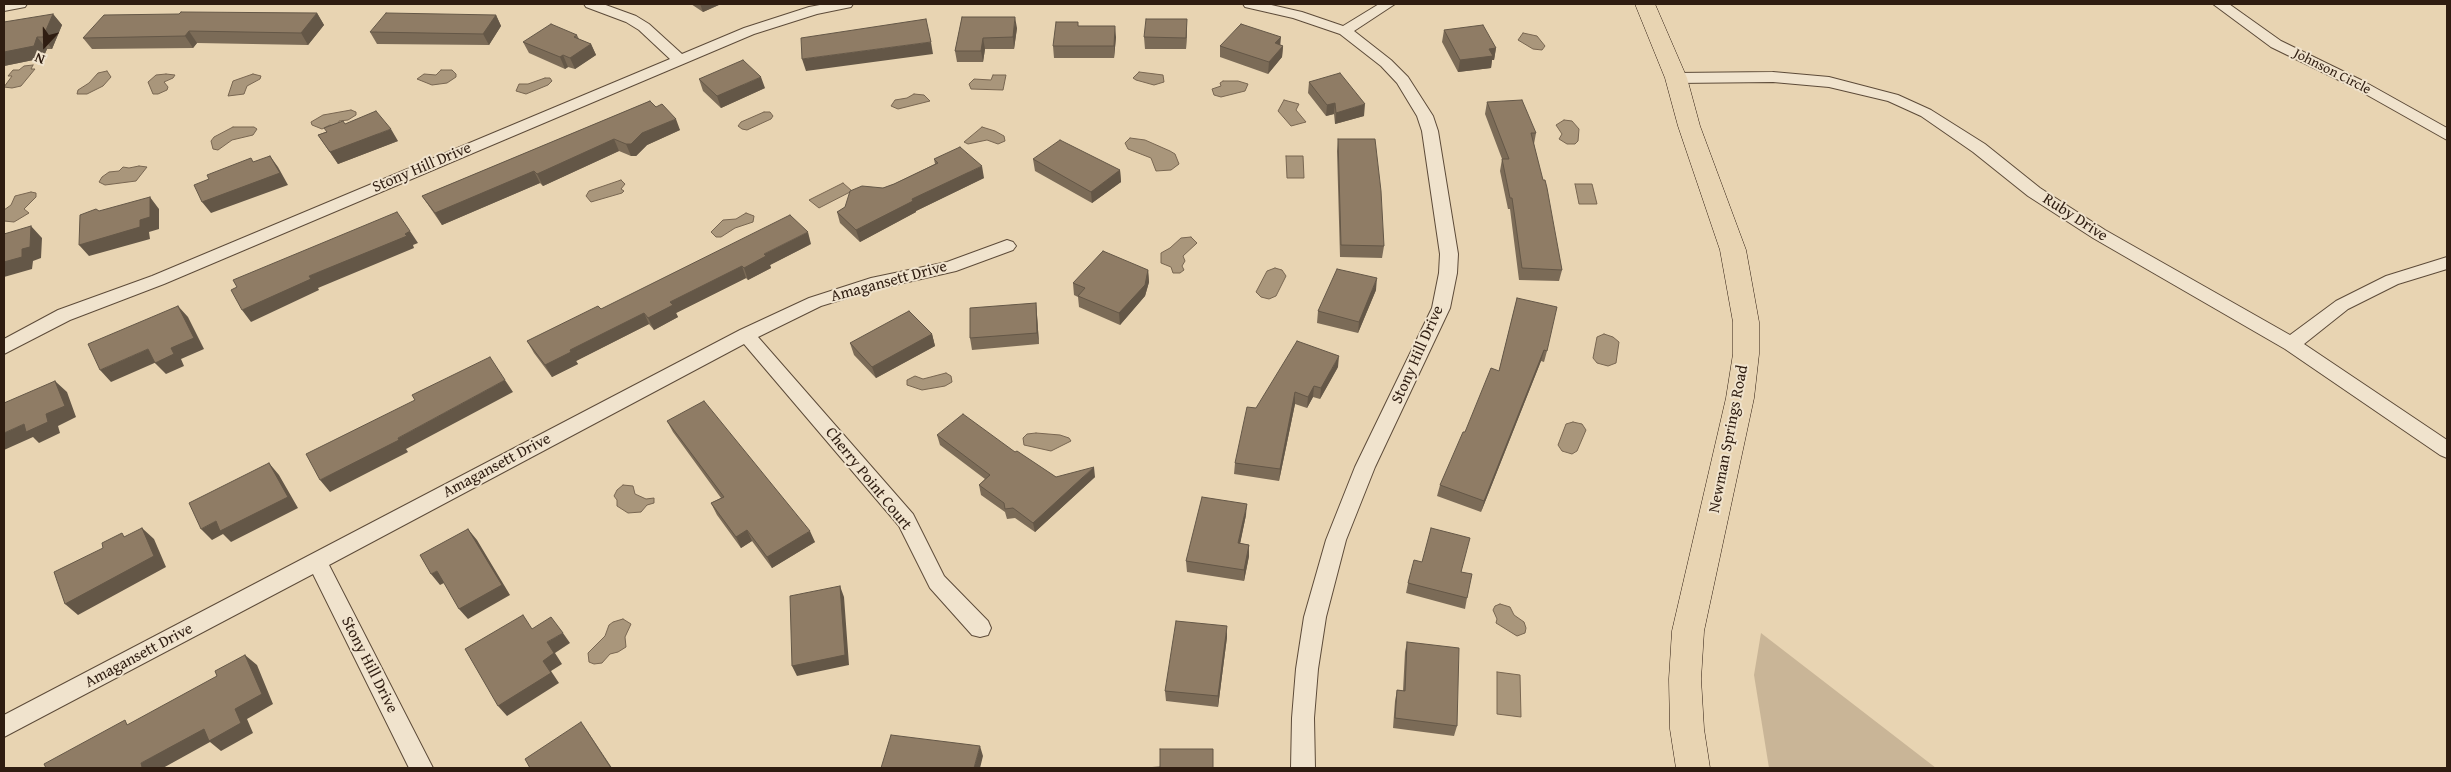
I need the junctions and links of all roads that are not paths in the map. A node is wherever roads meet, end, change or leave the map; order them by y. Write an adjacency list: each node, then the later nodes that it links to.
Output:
1 (20, 4): 8 (street)
2 (591, 4): 10 (street)
3 (846, 4): 10 (street, Stony Hill Drive)
4 (1250, 4): 9 (street, Stony Hill Drive)
5 (1388, 4): 9 (street)
6 (1646, 4): 11 (main road, Newman Springs Road)
7 (2220, 4): 12 (street, Johnson Circle)
8 (4, 7)
9 (1345, 32): 23 (street, Stony Hill Drive)
10 (679, 59): 17 (street, Stony Hill Drive)
11 (1676, 78): 16 (street, Ruby Drive); 24 (main road, Newman Springs Road)
12 (2447, 135)
13 (1007, 246): 15 (street, Amagansett Drive)
14 (2447, 263): 16 (street)
15 (746, 335): 19 (street, Amagansett Drive); 20 (street, Cherry Point Court)
16 (2290, 344): 18 (street, Ruby Drive)
17 (4, 347)
18 (2447, 450)
19 (317, 562): 21 (street, Amagansett Drive); 22 (street, Stony Hill Drive)
20 (980, 628)
21 (4, 727)
22 (421, 768)
23 (1303, 768)
24 (1693, 768)

